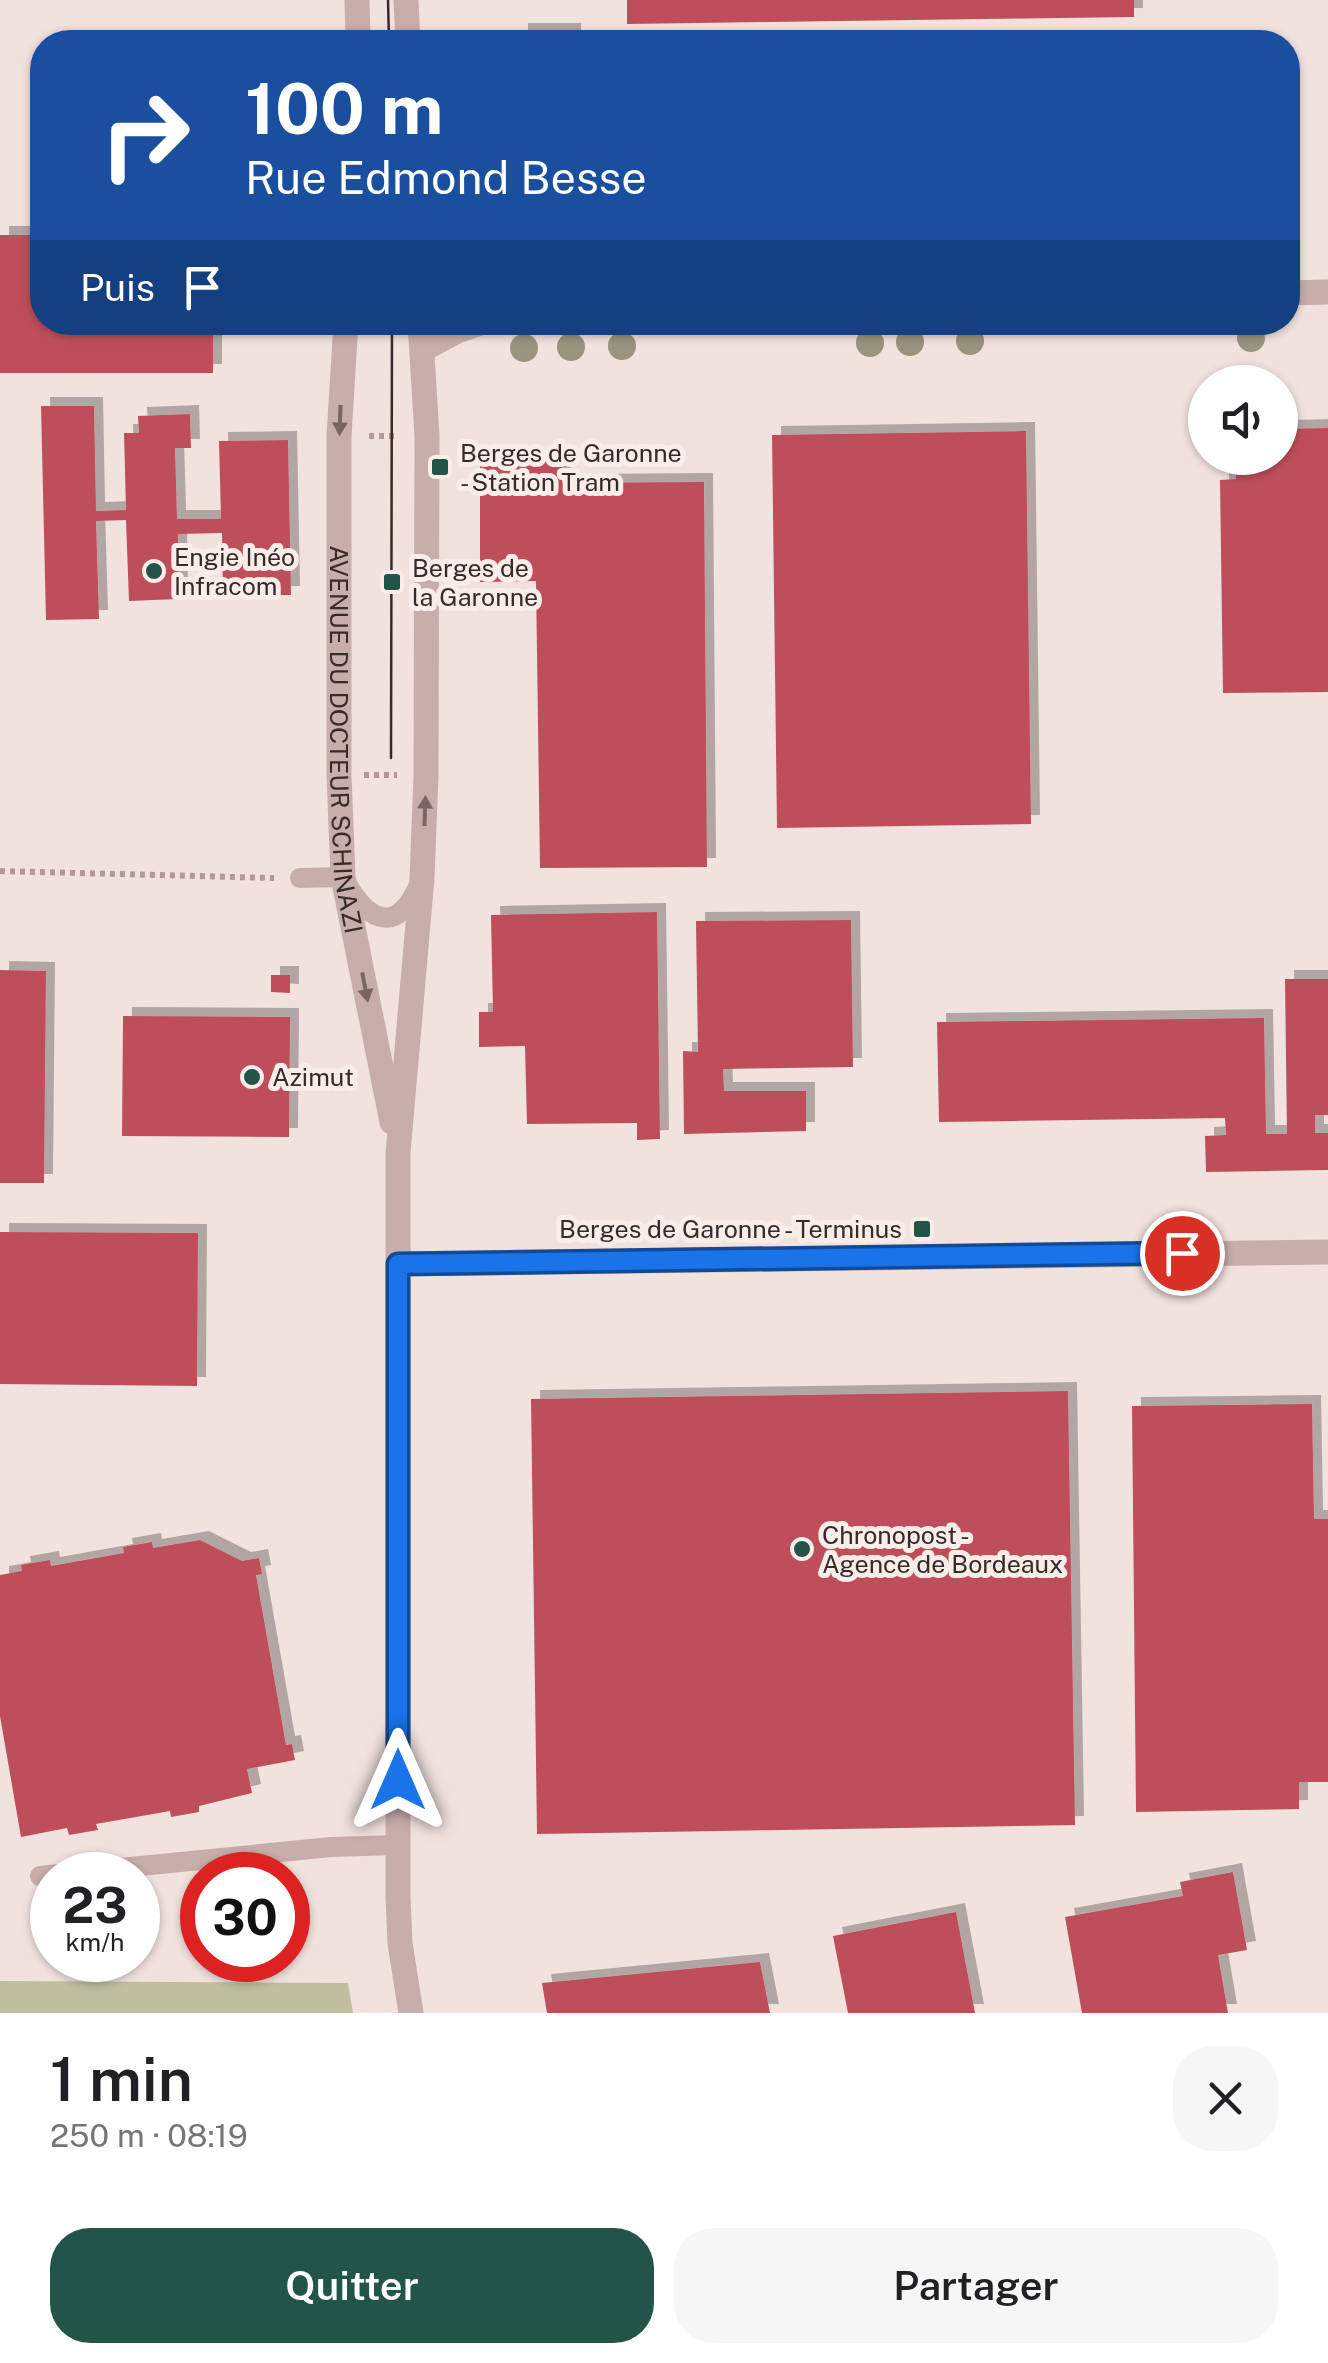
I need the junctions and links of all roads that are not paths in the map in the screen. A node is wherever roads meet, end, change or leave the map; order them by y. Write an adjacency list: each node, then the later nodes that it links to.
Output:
1 (357, 0): 3 (street)
2 (406, 0): 4 (street)
3 (358, 30)
4 (407, 30)
5 (1328, 292): 6 (street)
6 (1300, 293)
7 (345, 335): 11 (street, AVENUE DU DOCTEUR SCHINAZI, one-way to 11)
8 (421, 335): 10 (street, AVENUE DU DOCTEUR SCHINAZI)
9 (450, 335): 10 (street)
10 (422, 350): 13 (street, AVENUE DU DOCTEUR SCHINAZI, one-way to 10)
11 (343, 877): 12 (lane); 13 (lane); 14 (street, AVENUE DU DOCTEUR SCHINAZI, one-way to 14)
12 (300, 878)
13 (422, 878): 14 (street, AVENUE DU DOCTEUR SCHINAZI)
14 (398, 1152): 16 (street, AVENUE DU DOCTEUR SCHINAZI)
15 (1328, 1252): 16 (street)
16 (398, 1264): 17 (street, AVENUE DU DOCTEUR SCHINAZI)
17 (398, 1846): 18 (lane); 19 (street, AVENUE DU DOCTEUR SCHINAZI)
18 (160, 1864)
19 (412, 2013)

